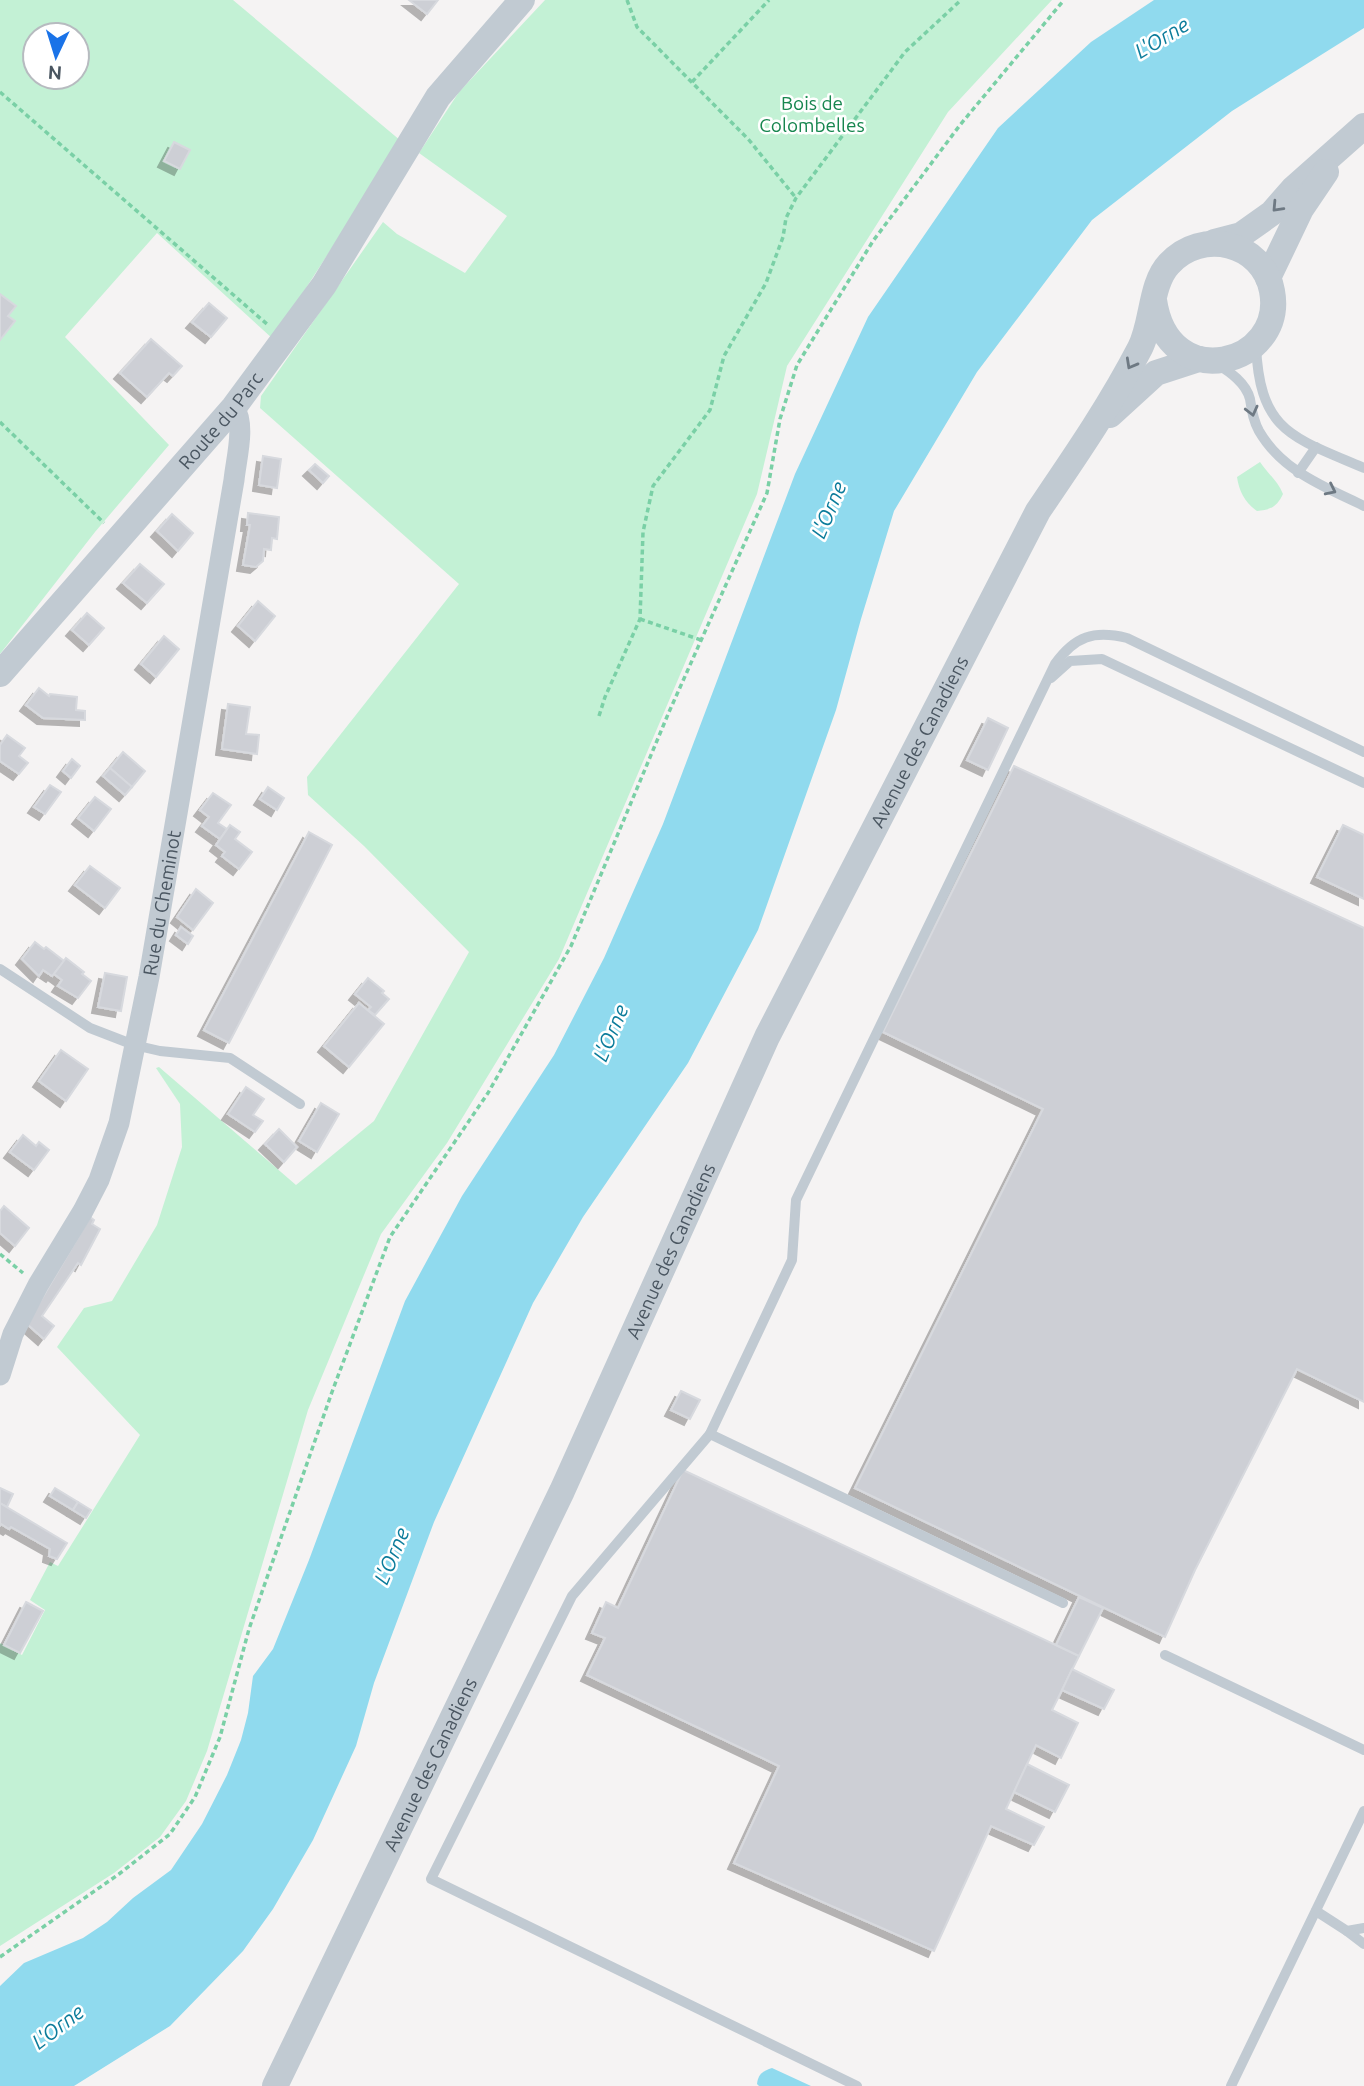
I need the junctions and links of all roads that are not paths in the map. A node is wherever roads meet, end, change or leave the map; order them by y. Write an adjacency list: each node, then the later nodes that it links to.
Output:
1 (522, 0): 9 (street, Route du Parc)
2 (1364, 126): 3 (street)
3 (1345, 144): 4 (street, one-way to 4); 5 (street)
4 (1214, 242): 5 (street); 6 (street)
5 (1268, 278): 7 (street)
6 (1154, 300): 8 (street); 10 (street, Avenue des Canadiens, one-way to 10)
7 (1256, 343): 8 (street); 11 (lane)
8 (1205, 360): 10 (street, Avenue des Canadiens); 13 (lane, one-way to 13)
9 (234, 407): 15 (street, Route du Parc); 20 (street, Rue du Cheminot)
10 (1094, 430): 32 (street, Avenue des Canadiens)
11 (1316, 447): 12 (lane); 13 (lane)
12 (1364, 468)
13 (1298, 473): 14 (lane, one-way to 14)
14 (1364, 506)
15 (0, 674)
16 (1046, 682): 17 (lane); 18 (lane); 23 (lane)
17 (1364, 752)
18 (1364, 783)
19 (0, 969): 20 (lane)
20 (134, 1045): 21 (lane); 22 (street, Rue du Cheminot)
21 (300, 1104)
22 (0, 1375)
23 (710, 1434): 24 (lane); 33 (lane)
24 (1063, 1602)
25 (1165, 1655): 26 (lane)
26 (1364, 1750)
27 (1364, 1811): 28 (lane)
28 (1316, 1911): 30 (lane); 34 (lane)
29 (1364, 1928): 30 (lane)
30 (1347, 1931): 31 (lane)
31 (1364, 1944)
32 (275, 2086)
33 (857, 2086)
34 (1231, 2086)

